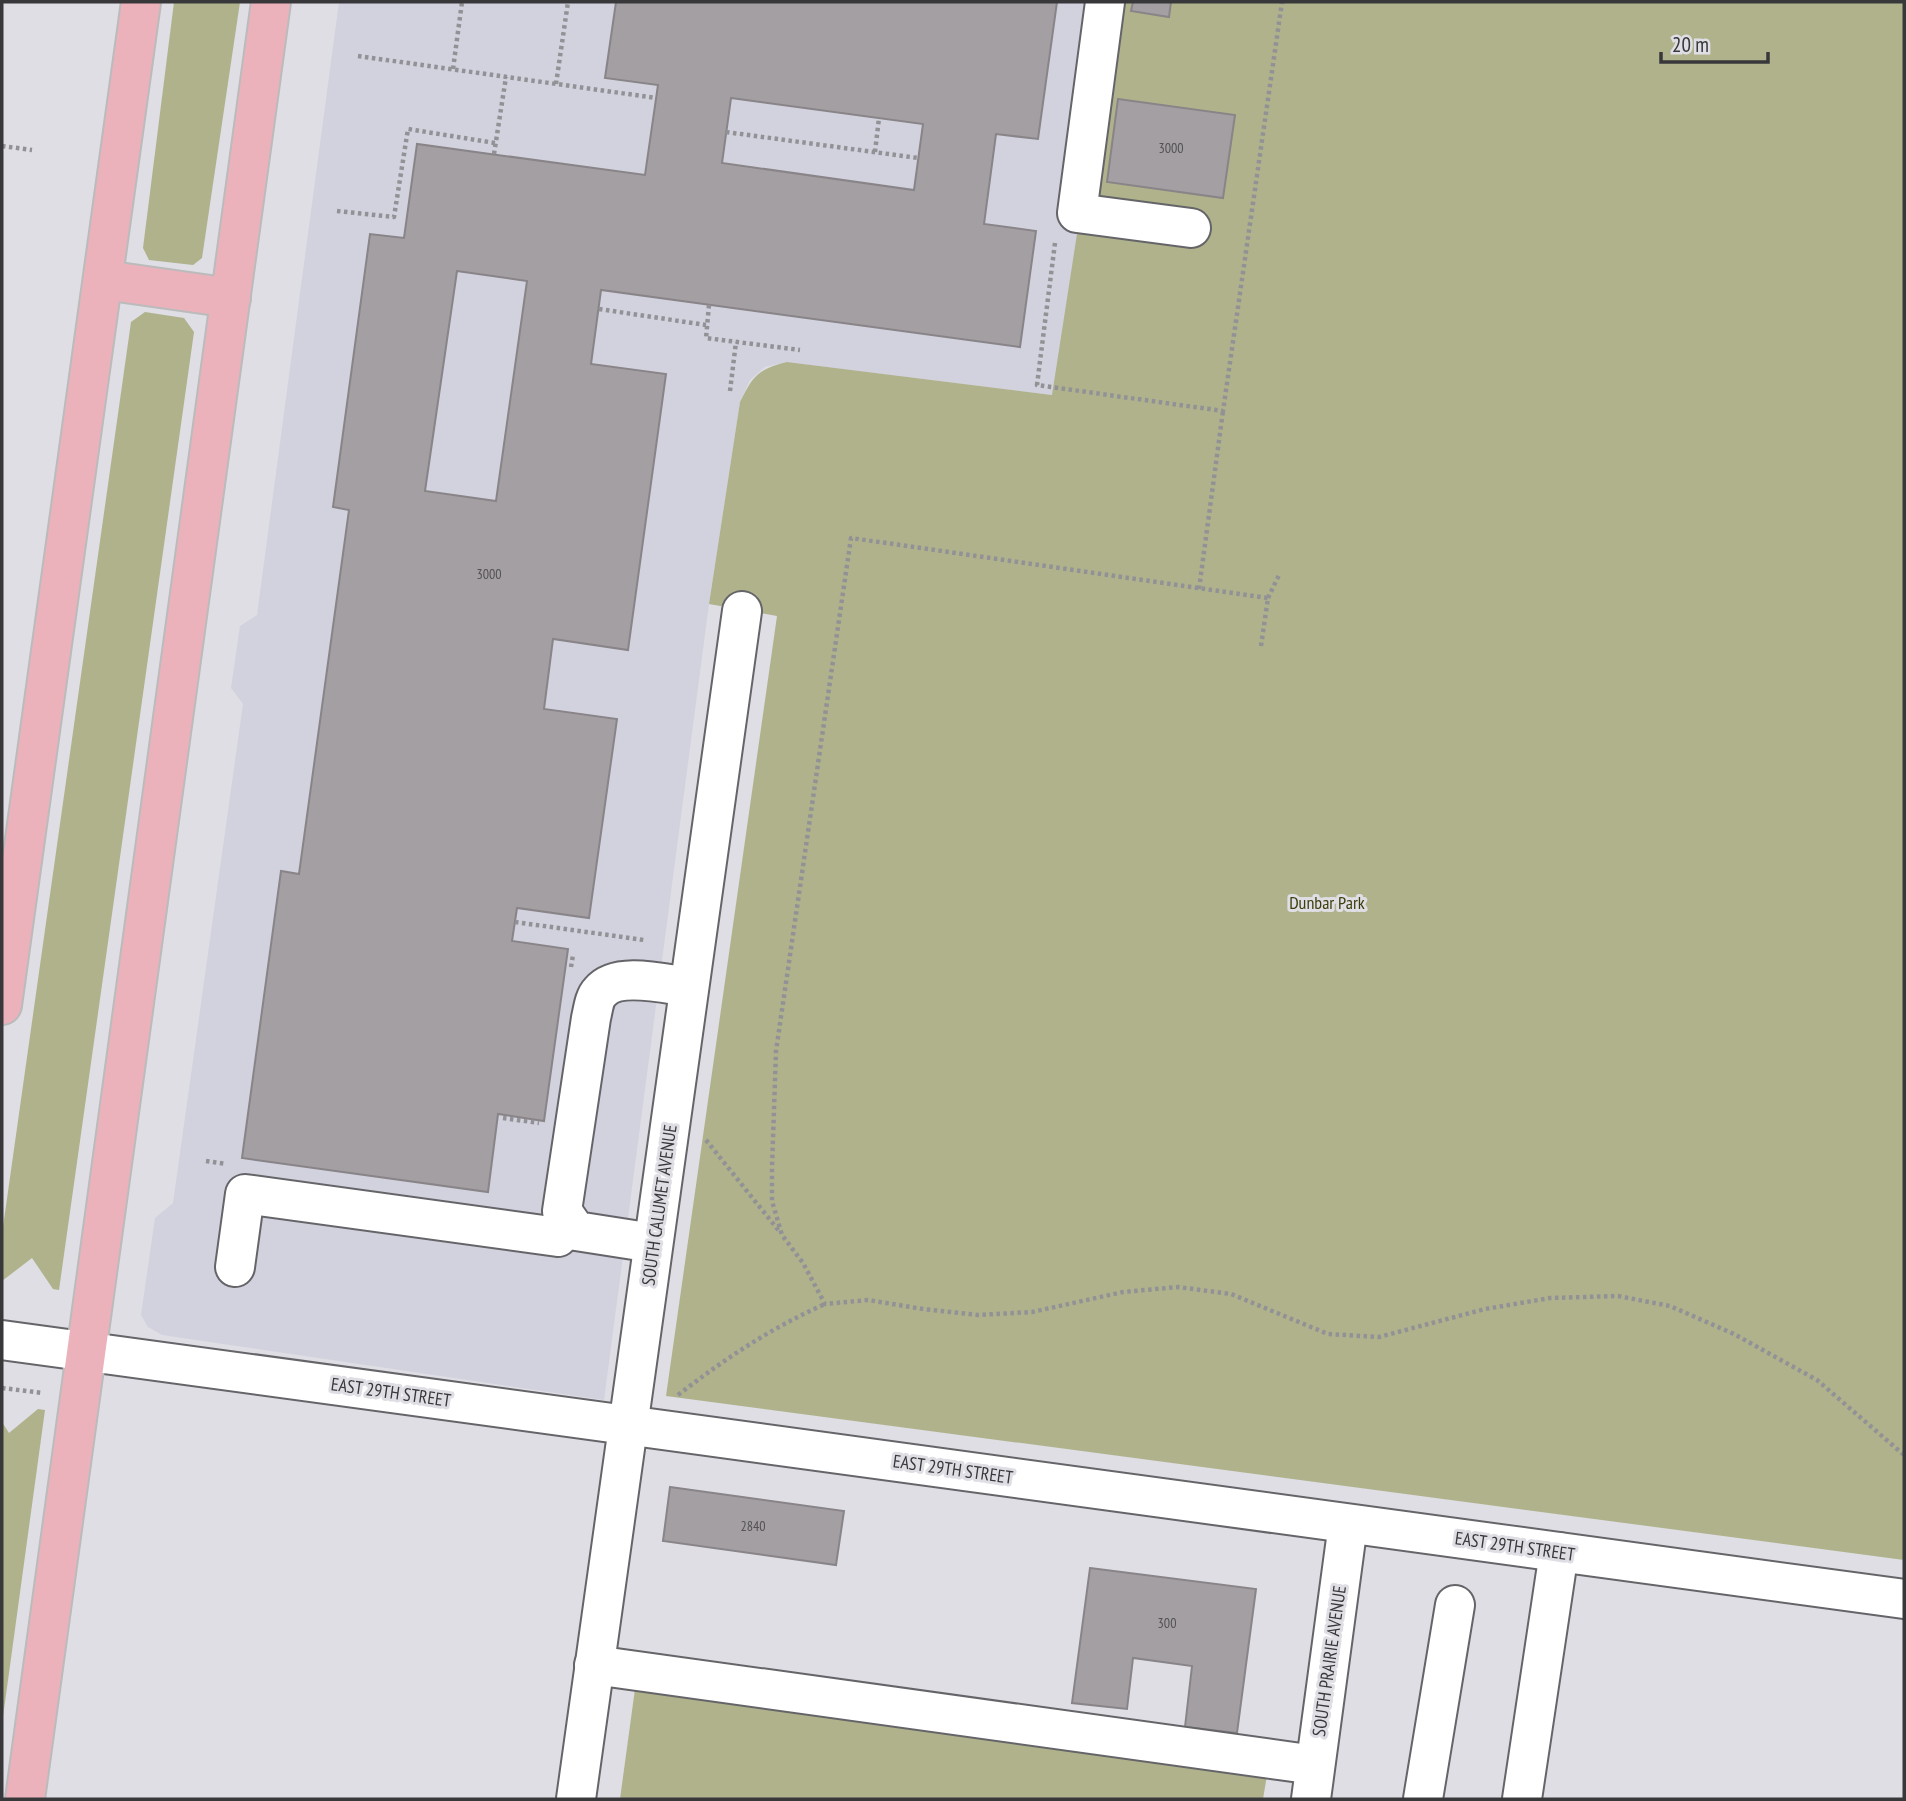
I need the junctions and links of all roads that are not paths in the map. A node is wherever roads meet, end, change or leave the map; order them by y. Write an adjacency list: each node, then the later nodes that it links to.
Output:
1 (141, 2): 5 (main road)
2 (271, 2): 6 (main road)
3 (1105, 2): 4 (street)
4 (1191, 228)
5 (104, 280): 6 (main road); 9 (main road)
6 (231, 298): 14 (main road)
7 (742, 611): 8 (street, SOUTH CALUMET AVENUE)
8 (689, 987): 11 (street, SOUTH CALUMET AVENUE); 11 (street)
9 (2, 1005)
10 (558, 1237): 12 (street)
11 (653, 1242): 15 (street, SOUTH CALUMET AVENUE)
12 (235, 1267)
13 (2, 1340): 14 (street, EAST 29TH STREET)
14 (85, 1352): 15 (street, EAST 29TH STREET); 22 (main road)
15 (628, 1425): 16 (street, EAST 29TH STREET); 20 (street, SOUTH CALUMET AVENUE)
16 (1348, 1524): 17 (street, EAST 29TH STREET); 21 (street, SOUTH PRAIRIE AVENUE)
17 (1559, 1552): 18 (street, EAST 29TH STREET); 25 (street)
18 (1904, 1600)
19 (1455, 1605): 24 (street)
20 (594, 1665): 21 (street); 23 (street, SOUTH CALUMET AVENUE)
21 (1313, 1782)
22 (25, 1799)
23 (576, 1799)
24 (1423, 1799)
25 (1522, 1799)

